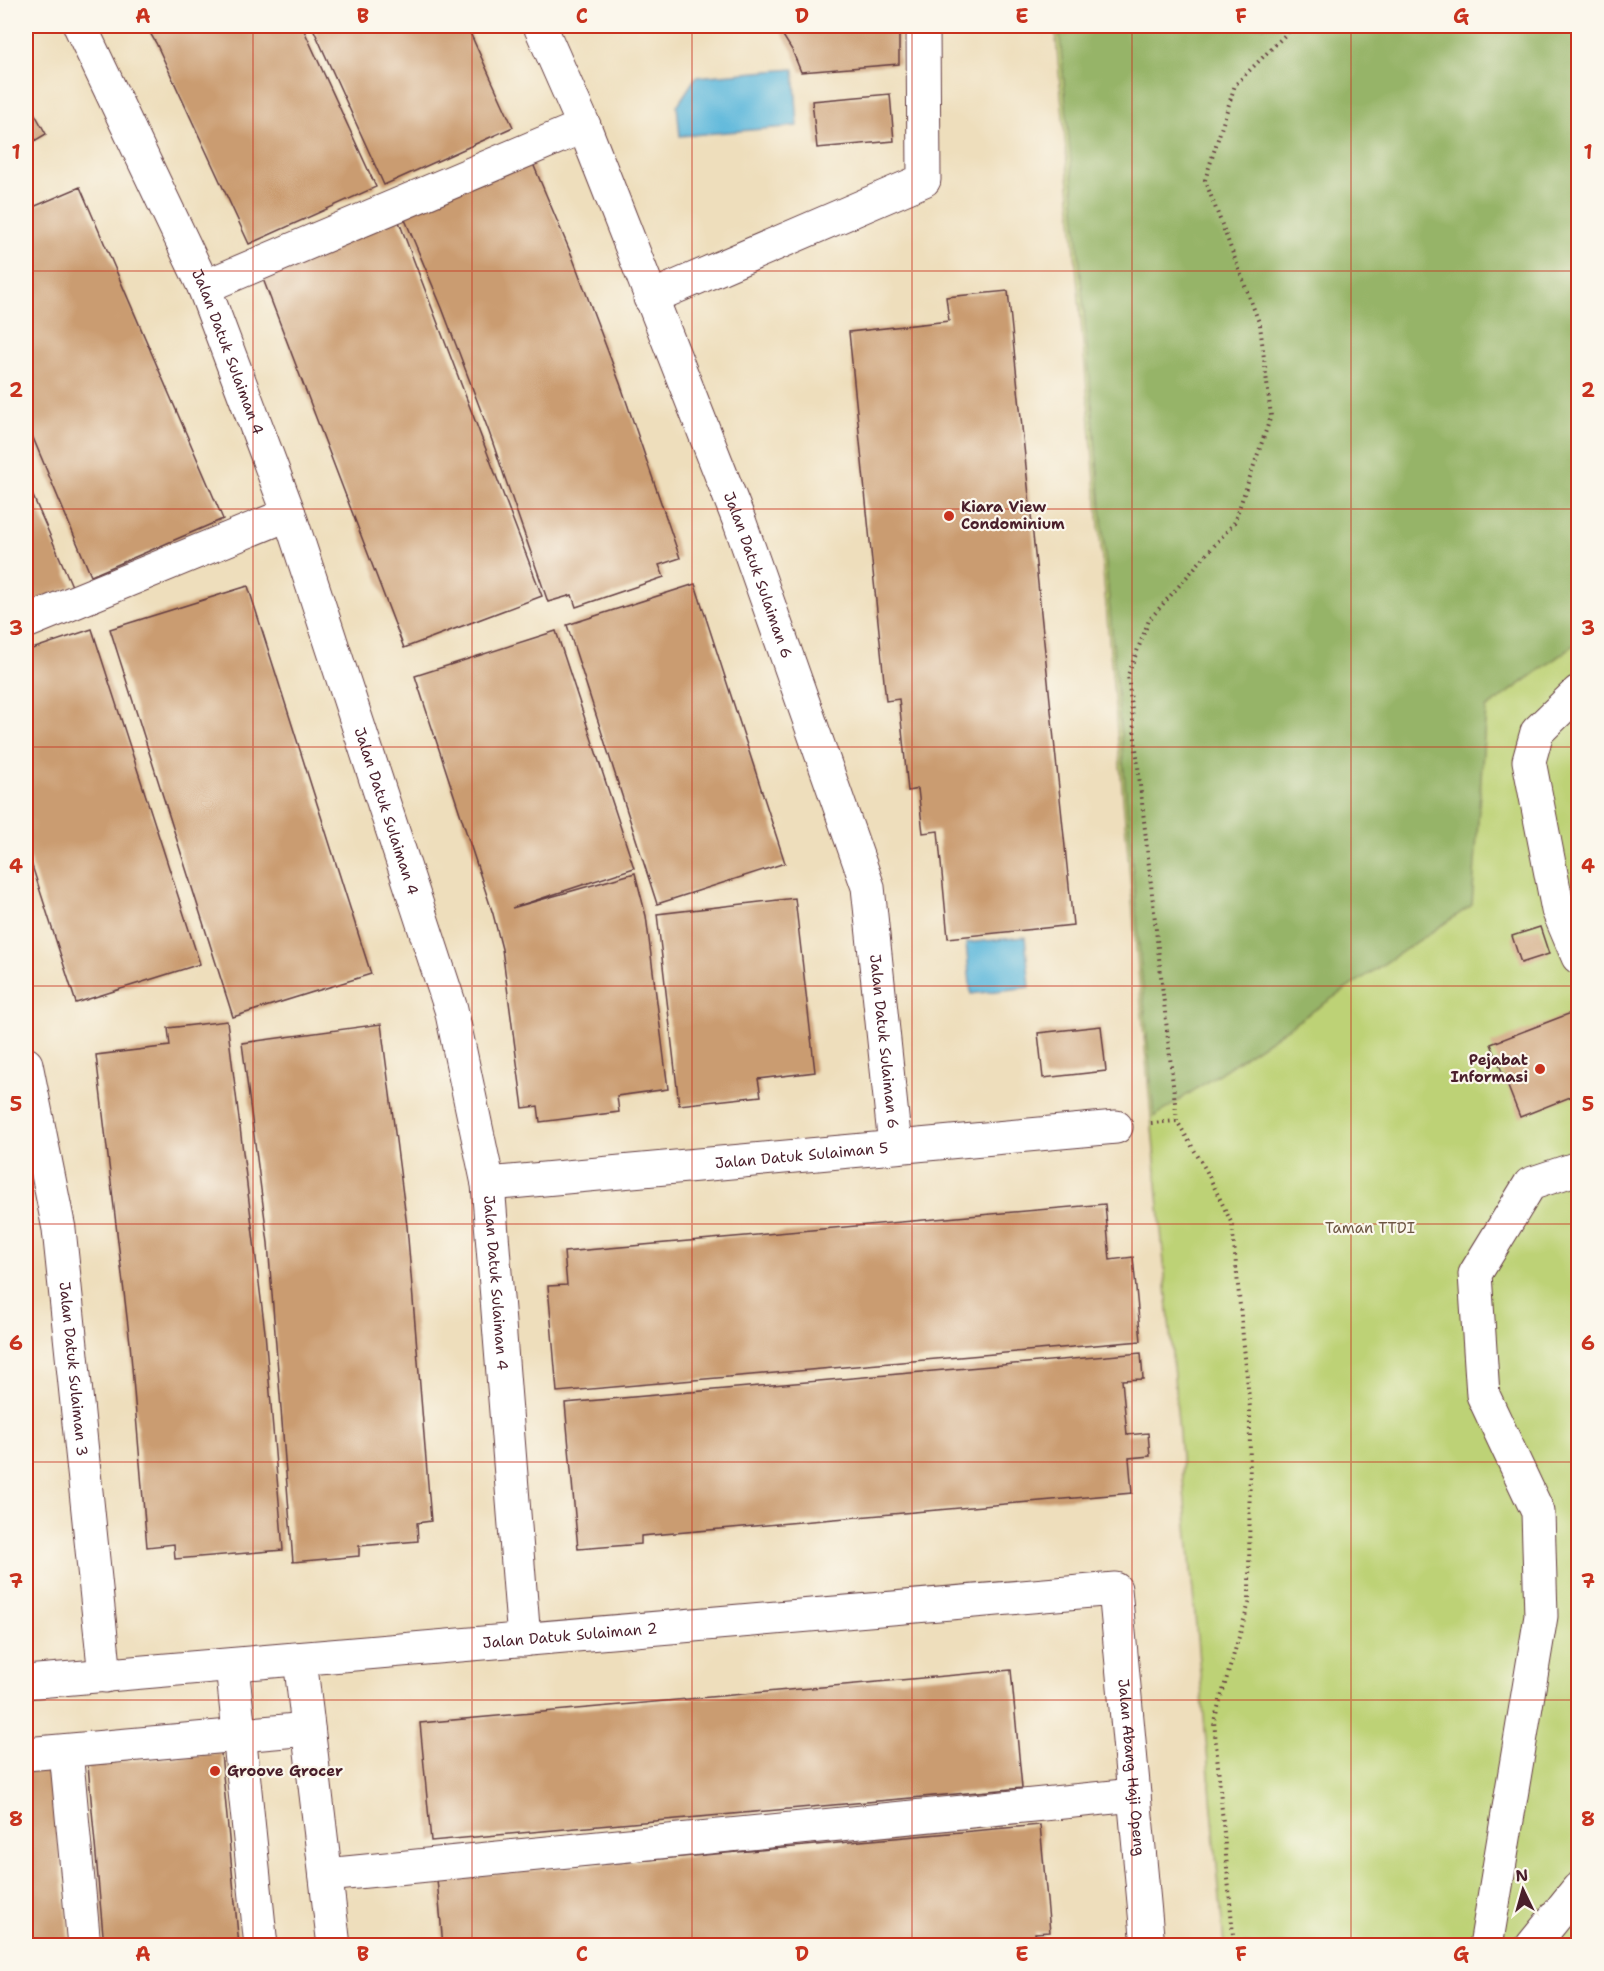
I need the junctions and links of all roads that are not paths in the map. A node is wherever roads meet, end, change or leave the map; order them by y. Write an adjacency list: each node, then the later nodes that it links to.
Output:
1 (80, 26): 5 (street, Jalan Datuk Sulaiman 4)
2 (540, 26): 4 (street, Jalan Datuk Sulaiman 6)
3 (923, 26): 6 (street)
4 (584, 126): 5 (street); 6 (street, Jalan Datuk Sulaiman 6)
5 (204, 287): 7 (street, Jalan Datuk Sulaiman 4)
6 (650, 298): 13 (street, Jalan Datuk Sulaiman 6)
7 (289, 513): 8 (street); 15 (street, Jalan Datuk Sulaiman 4)
8 (26, 622)
9 (1578, 692): 10 (street)
10 (1578, 957)
11 (26, 1064): 20 (street, Jalan Datuk Sulaiman 3)
12 (1116, 1126): 13 (street, Jalan Datuk Sulaiman 5)
13 (896, 1146): 15 (street, Jalan Datuk Sulaiman 5)
14 (1578, 1168): 33 (street)
15 (488, 1184): 17 (street, Jalan Datuk Sulaiman 4)
16 (1115, 1589): 17 (street, Jalan Datuk Sulaiman 2); 26 (street, Jalan Abang Haji Openg)
17 (524, 1640): 18 (street, Jalan Datuk Sulaiman 2)
18 (300, 1659): 19 (street, Jalan Datuk Sulaiman 2); 22 (street)
19 (232, 1665): 20 (street, Jalan Datuk Sulaiman 2); 23 (street)
20 (105, 1676): 21 (street, Jalan Datuk Sulaiman 2)
21 (26, 1682)
22 (308, 1729): 23 (street); 27 (street)
23 (240, 1735): 24 (street); 30 (street)
24 (66, 1750): 25 (street); 29 (street)
25 (26, 1754)
26 (1134, 1795): 27 (street); 32 (street, Jalan Abang Haji Openg)
27 (326, 1875): 31 (street)
28 (1578, 1889): 34 (street)
29 (84, 1946)
30 (261, 1946)
31 (334, 1946)
32 (1148, 1946)
33 (1486, 1946)
34 (1532, 1946)

